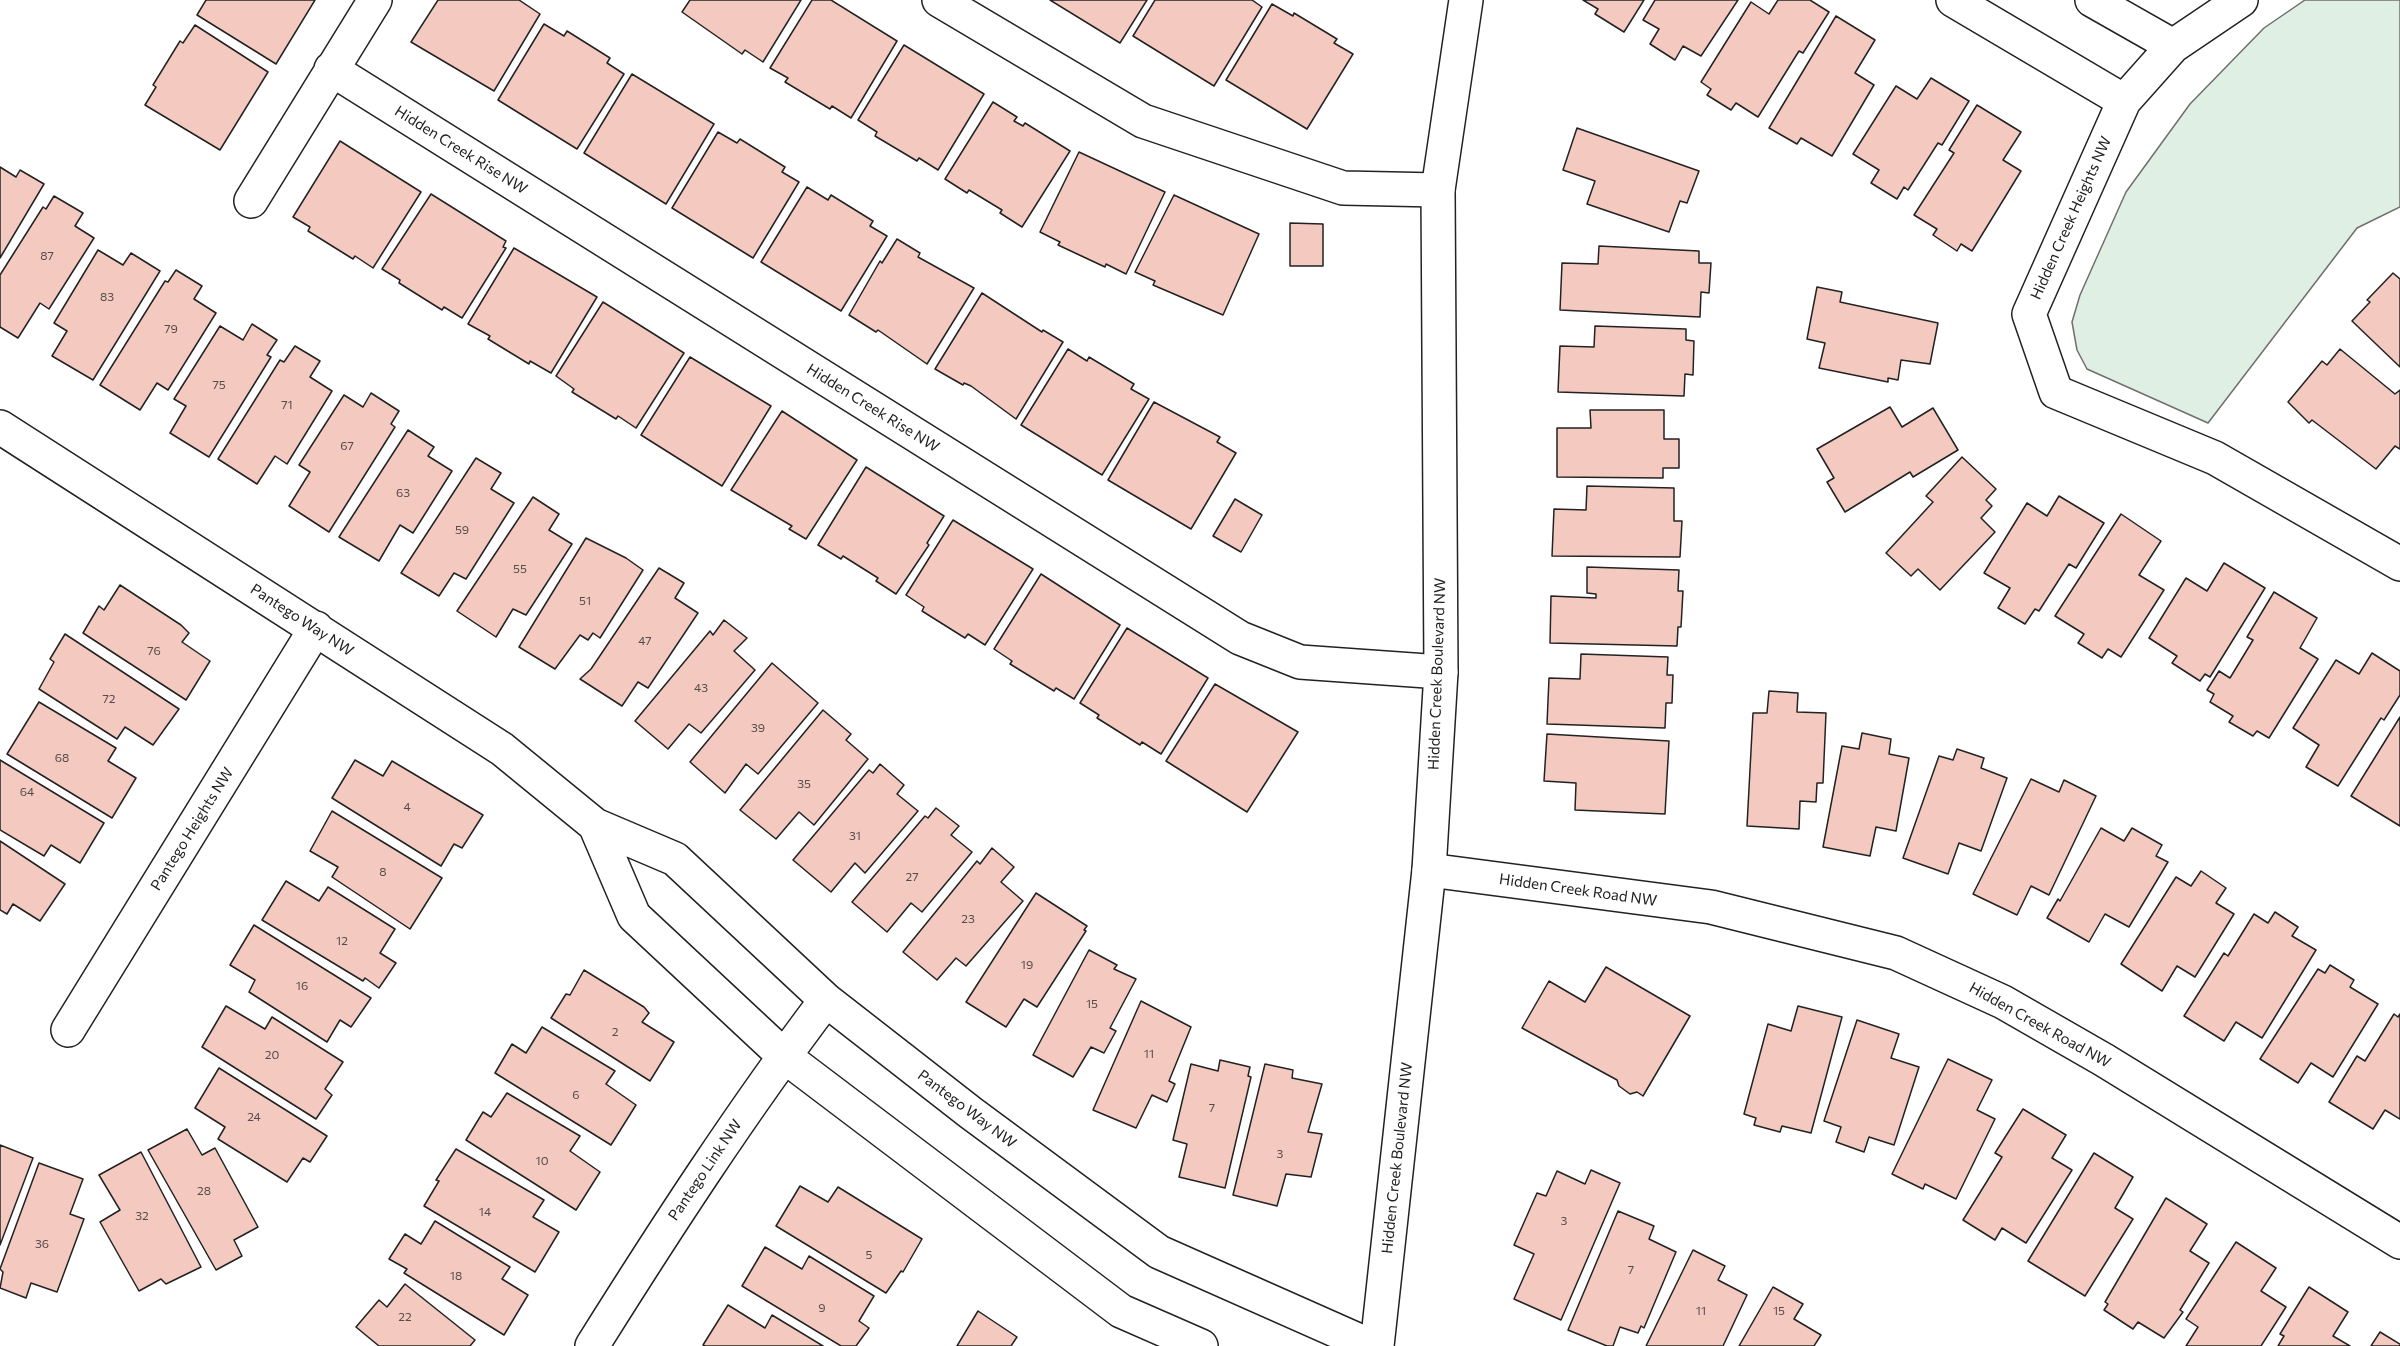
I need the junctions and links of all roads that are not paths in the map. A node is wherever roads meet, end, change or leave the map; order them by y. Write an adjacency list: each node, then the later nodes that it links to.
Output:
1 (375, 0): 8 (street)
2 (939, 0): 10 (street)
3 (1466, 0): 10 (street, Hidden Creek Boulevard NW)
4 (1953, 0): 9 (street)
5 (2092, 0): 7 (street)
6 (2241, 0): 7 (street, Hidden Creek Heights NW)
7 (2173, 46): 9 (street, Hidden Creek Heights NW)
8 (331, 69): 11 (street); 15 (street, Hidden Creek Rise NW)
9 (2124, 101): 13 (street, Hidden Creek Heights NW)
10 (1438, 190): 15 (street, Hidden Creek Boulevard NW)
11 (251, 201)
12 (0, 427): 14 (street, Pantego Way NW)
13 (2400, 564)
14 (316, 628): 16 (street, Pantego Way NW); 19 (street, Pantego Heights NW)
15 (1440, 672): 17 (street, Hidden Creek Boulevard NW)
16 (595, 825): 18 (street, Pantego Way NW); 20 (street, Pantego Way NW)
17 (1429, 870): 21 (street, Hidden Creek Road NW); 25 (street, Hidden Creek Boulevard NW)
18 (826, 1000): 20 (street, Pantego Link NW); 24 (street, Pantego Way NW)
19 (68, 1030)
20 (784, 1056): 22 (street, Pantego Link NW); 23 (street, Pantego Way NW)
21 (2400, 1242)
22 (592, 1346)
23 (1201, 1346)
24 (1371, 1346)
25 (1377, 1346)

